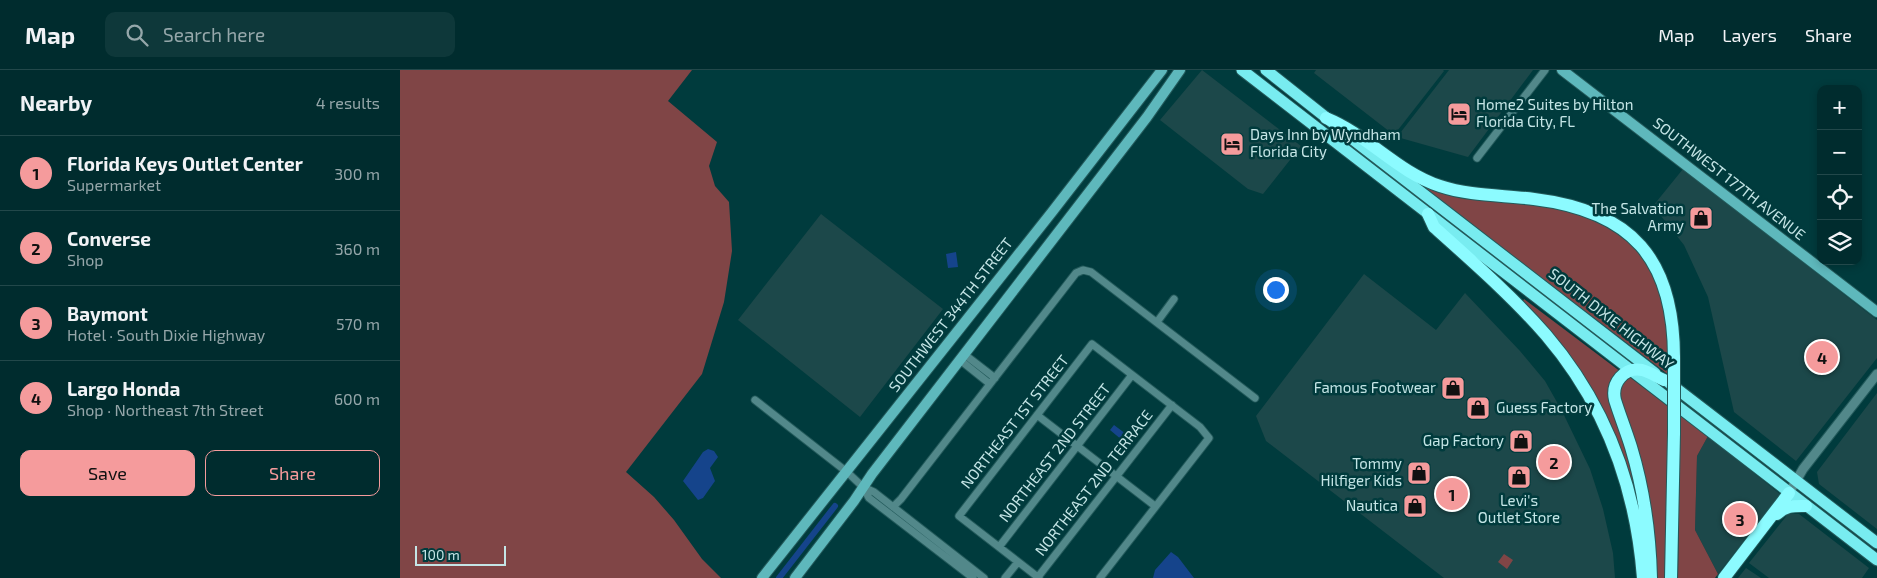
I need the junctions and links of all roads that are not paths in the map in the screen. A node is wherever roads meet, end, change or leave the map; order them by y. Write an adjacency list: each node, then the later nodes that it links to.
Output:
1 (1162, 70): 9 (main road, SOUTHWEST 344TH STREET)
2 (1180, 70): 11 (main road)
3 (1242, 70): 10 (highway, SOUTH DIXIE HIGHWAY)
4 (1266, 70): 7 (highway, SOUTH DIXIE HIGHWAY)
5 (1545, 70): 8 (street)
6 (1562, 70): 13 (main road, SOUTHWEST 177TH AVENUE)
7 (1326, 118): 19 (highway, SOUTH DIXIE HIGHWAY); 48 (highway, bridge)
8 (1477, 158)
9 (1052, 212): 11 (main road); 26 (main road, SOUTHWEST 344TH STREET)
10 (1428, 214): 16 (highway, SOUTH DIXIE HIGHWAY); 46 (highway)
11 (1067, 222): 15 (main road)
12 (1174, 299): 14 (street)
13 (1877, 312)
14 (1157, 322): 20 (street); 21 (street)
15 (962, 357): 20 (street); 29 (main road)
16 (1631, 370): 19 (highway); 30 (highway, SOUTH DIXIE HIGHWAY); 47 (highway)
17 (1877, 374): 28 (street)
18 (1132, 375): 23 (street); 24 (street, NORTHEAST 1ST STREET); 25 (street, NORTHEAST 2ND STREET)
19 (1664, 380): 28 (highway, SOUTH DIXIE HIGHWAY)
20 (992, 381): 33 (street)
21 (1256, 398)
22 (755, 400): 26 (street)
23 (1172, 405): 27 (street, NORTHEAST 2ND TERRACE); 31 (street)
24 (1037, 415): 25 (street); 36 (street, NORTHEAST 1ST STREET)
25 (1077, 446): 27 (street); 36 (street, NORTHEAST 2ND STREET)
26 (848, 472): 29 (street); 39 (main road, SOUTHWEST 344TH STREET)
27 (1116, 476): 31 (street); 44 (street, NORTHEAST 2ND TERRACE)
28 (1796, 482): 30 (street); 35 (highway, SOUTH DIXIE HIGHWAY)
29 (863, 487): 33 (street); 40 (main road); 41 (street)
30 (1789, 493): 32 (highway, SOUTH DIXIE HIGHWAY); 34 (highway)
31 (1155, 506): 45 (street)
32 (1806, 506): 34 (highway); 37 (highway, SOUTH DIXIE HIGHWAY)
33 (893, 507): 42 (street)
34 (1769, 520): 49 (highway)
35 (1877, 544)
36 (999, 547): 38 (street)
37 (1877, 560)
38 (1018, 562): 43 (street); 44 (street)
39 (762, 578)
40 (795, 578)
41 (973, 578)
42 (984, 578)
43 (1005, 578)
44 (1039, 578)
45 (1100, 578)
46 (1643, 578)
47 (1651, 578)
48 (1671, 578)
49 (1724, 578)

